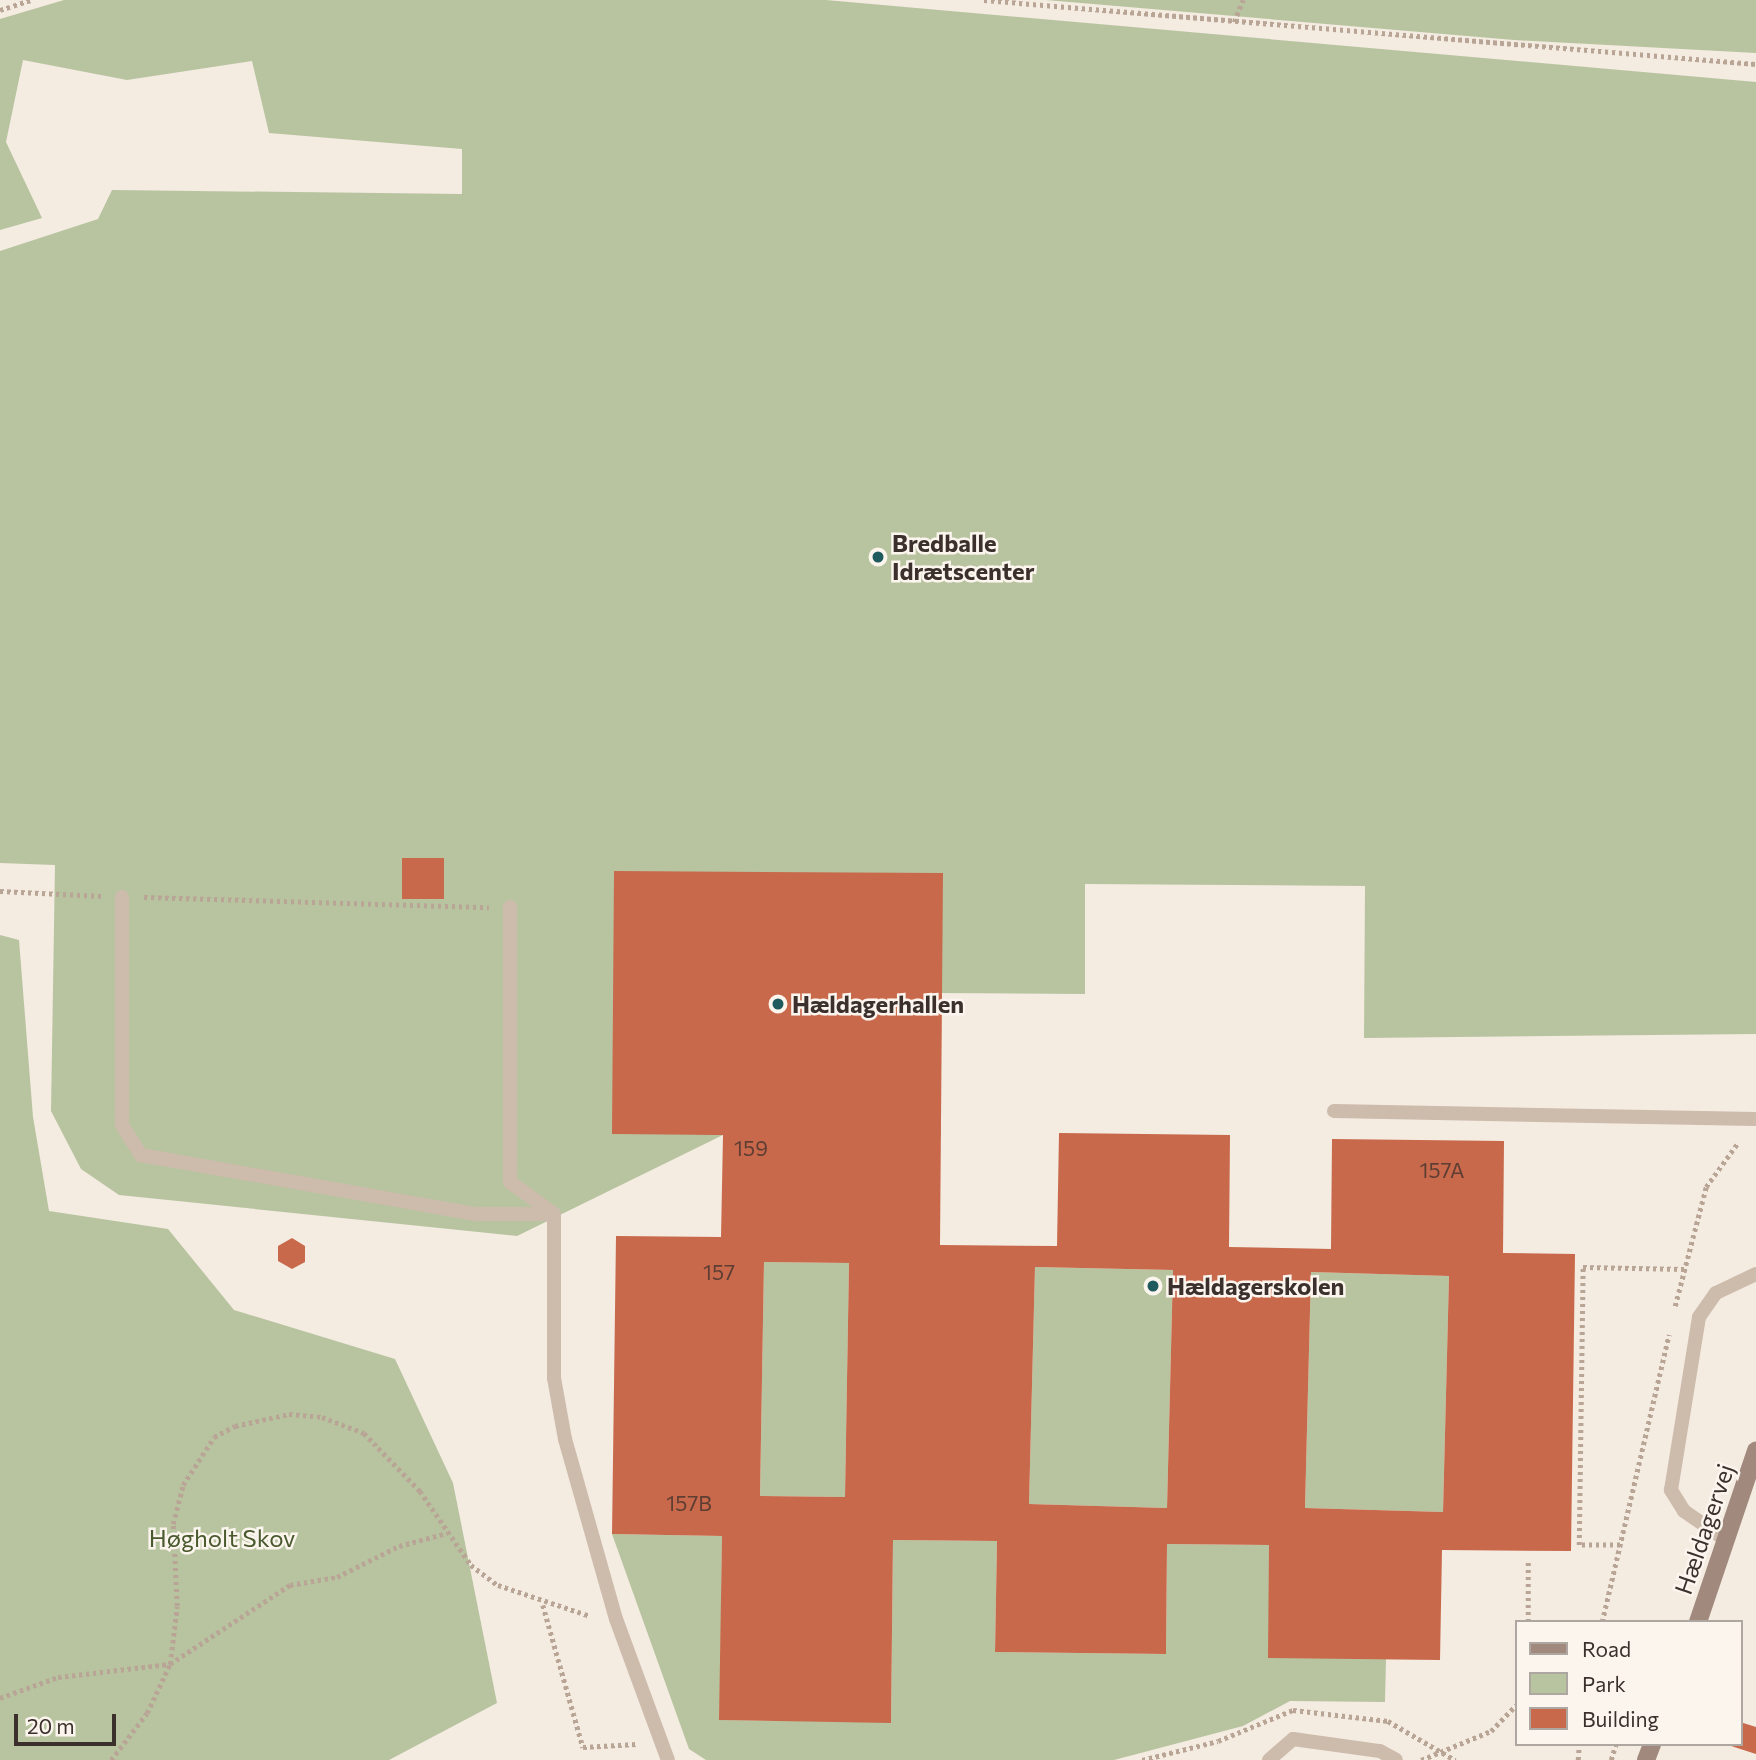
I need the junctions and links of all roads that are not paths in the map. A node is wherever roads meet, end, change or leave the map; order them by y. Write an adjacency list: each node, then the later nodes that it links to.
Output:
1 (122, 897): 5 (lane)
2 (510, 907): 5 (lane)
3 (1334, 1111): 4 (lane)
4 (1756, 1119)
5 (554, 1214): 10 (lane)
6 (1756, 1274): 8 (lane)
7 (1756, 1451): 8 (street, Hældagervej)
8 (1726, 1540): 9 (street, Hældagervej)
9 (1700, 1620)
10 (668, 1760)
11 (1269, 1760): 12 (lane)
12 (1396, 1760)

